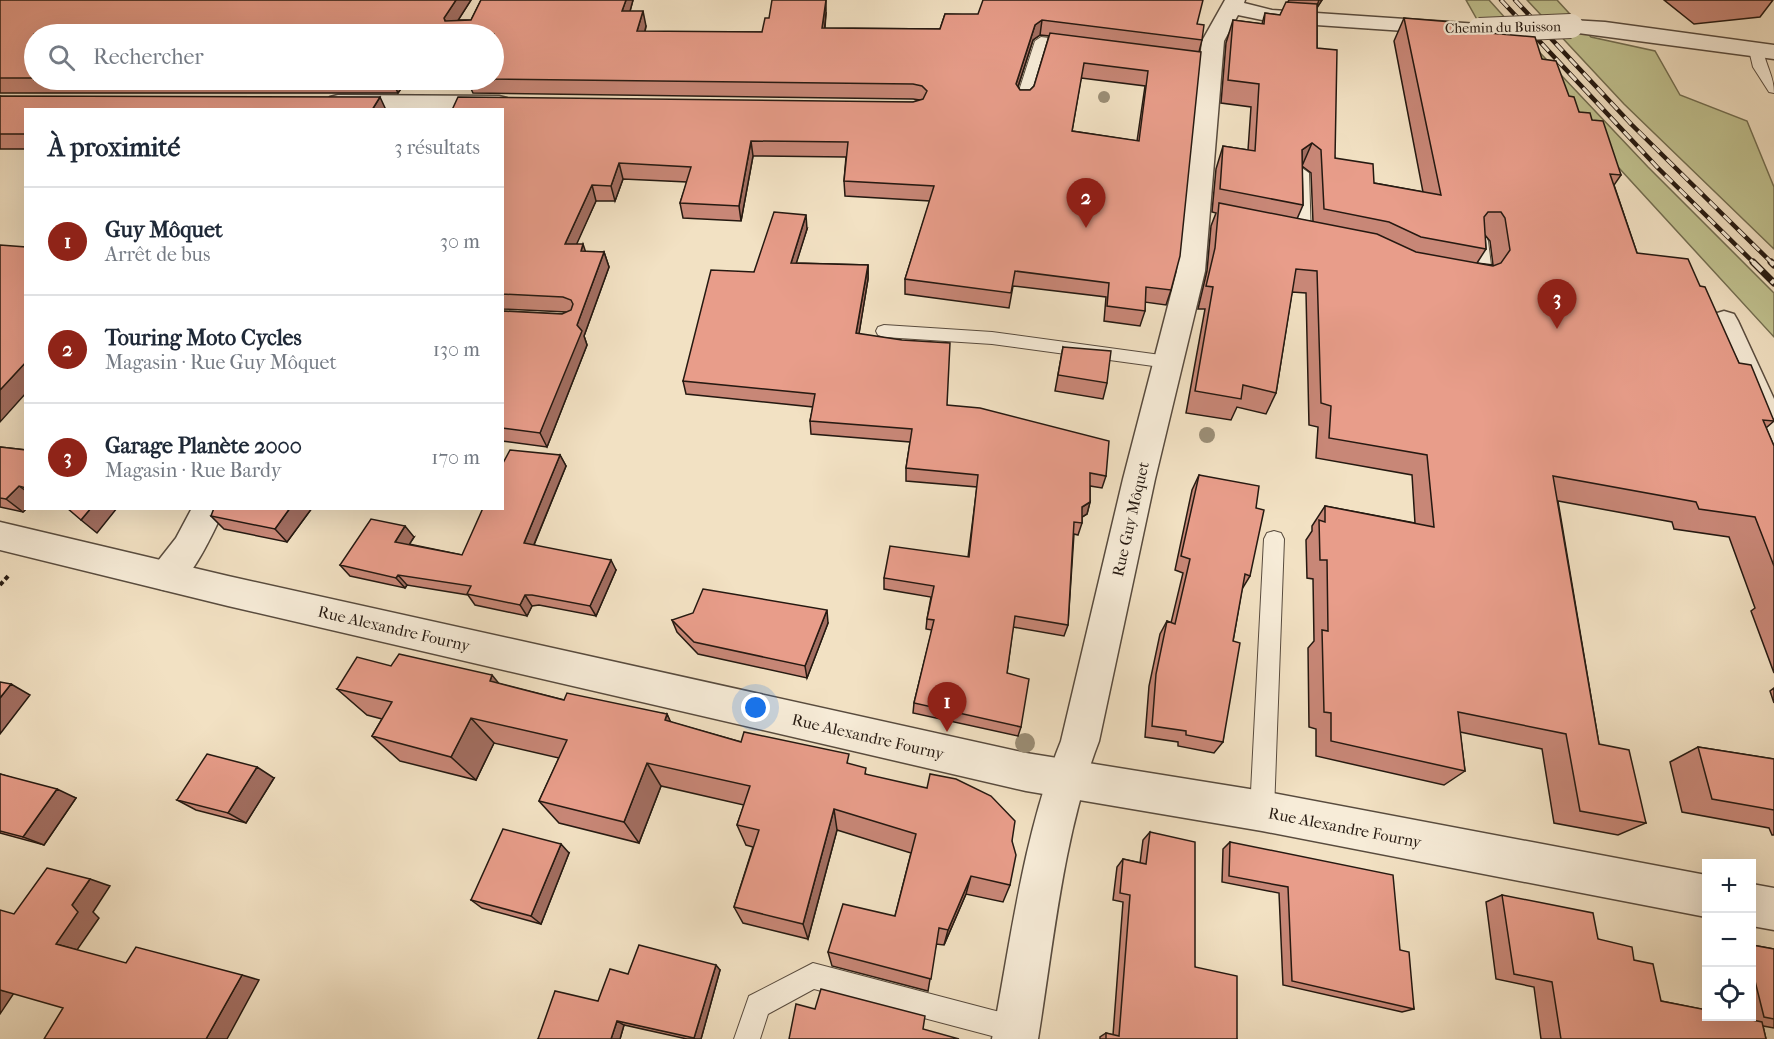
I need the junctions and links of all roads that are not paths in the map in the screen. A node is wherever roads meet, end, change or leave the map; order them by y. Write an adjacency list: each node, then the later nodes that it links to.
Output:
1 (1233, 4): 3 (street, Chemin du Buisson, bridge); 16 (street, Rue Guy Môquet)
2 (1088, 47): 6 (lane)
3 (1765, 51): 4 (lane)
4 (1774, 89)
5 (433, 90): 9 (street)
6 (1023, 100)
7 (317, 102): 9 (street)
8 (518, 103): 9 (street)
9 (424, 106)
10 (1302, 173): 11 (lane)
11 (1303, 238)
12 (1480, 241): 13 (lane)
13 (1456, 276)
14 (1724, 321): 17 (street)
15 (884, 331): 16 (lane)
16 (1168, 362): 22 (street, Rue Guy Môquet)
17 (1774, 433)
18 (208, 510): 21 (street)
19 (0, 536): 21 (street, Rue Alexandre Fourny)
20 (1274, 539): 23 (lane)
21 (166, 576): 22 (street, Rue Alexandre Fourny)
22 (1065, 779): 23 (street, Rue Alexandre Fourny); 27 (street, Rue Guy Môquet)
23 (1262, 811): 24 (street, Rue Alexandre Fourny)
24 (1702, 895)
25 (1756, 905): 26 (street)
26 (1774, 909)
27 (1016, 1033): 28 (lane)
28 (747, 1039)

